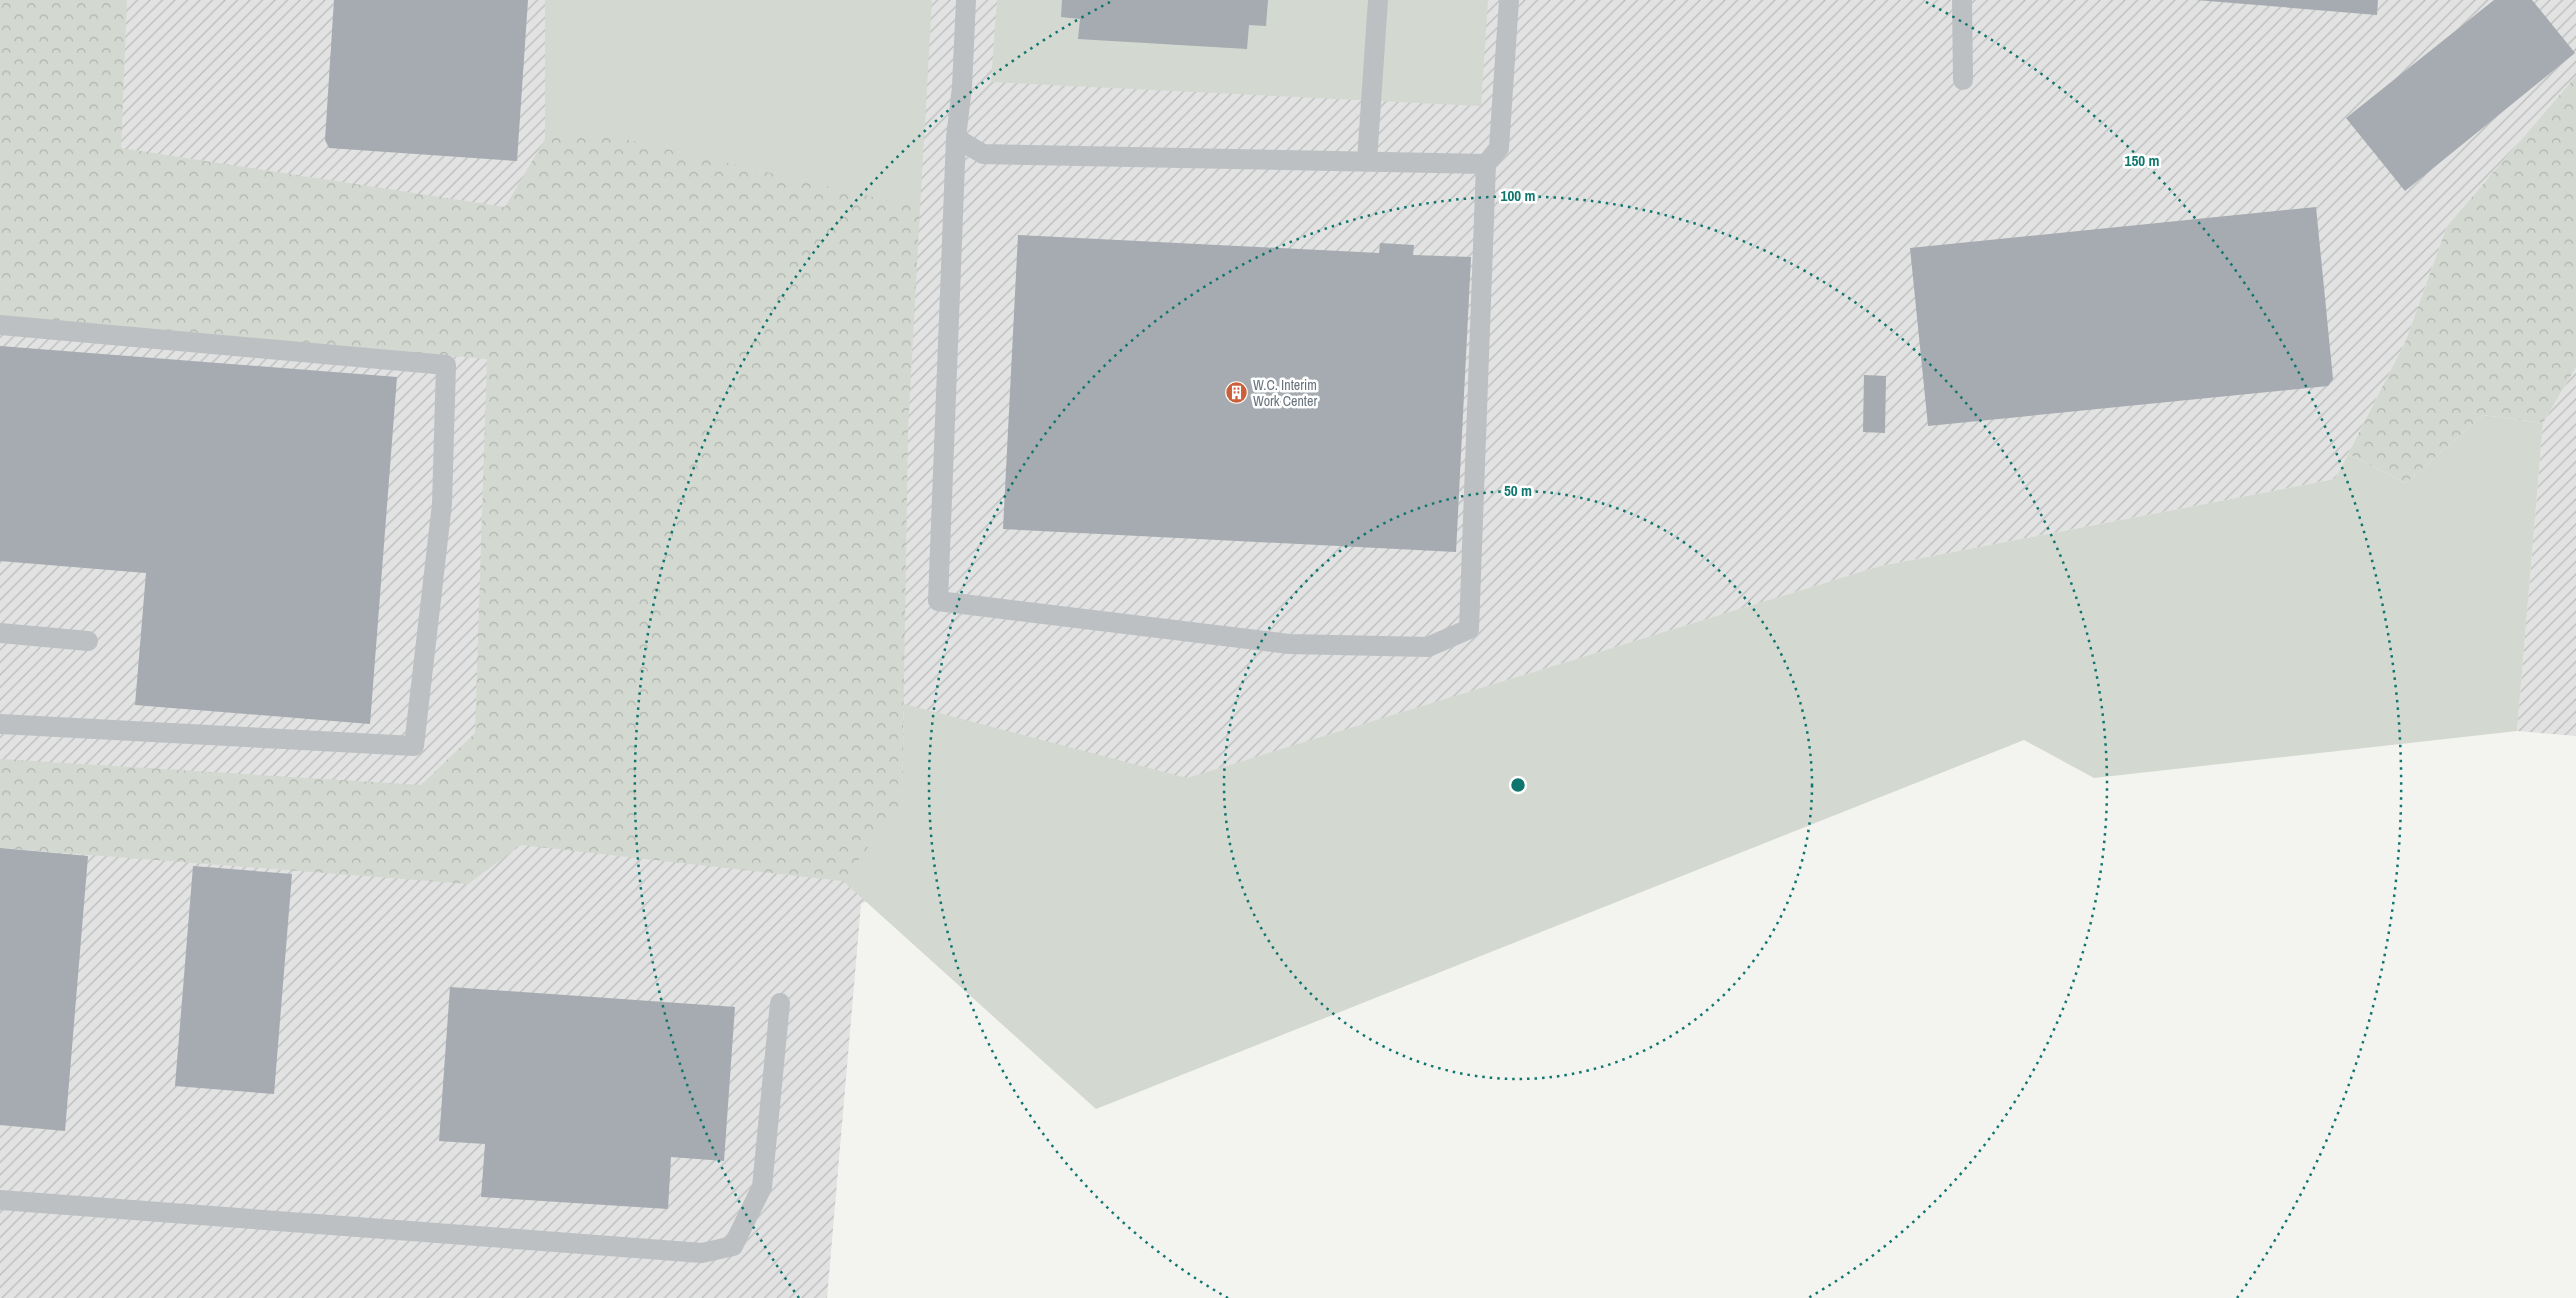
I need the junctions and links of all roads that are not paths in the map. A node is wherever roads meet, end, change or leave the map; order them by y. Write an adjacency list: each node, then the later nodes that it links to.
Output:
1 (966, 0): 6 (lane)
2 (1378, 0): 7 (lane)
3 (1509, 0): 8 (lane)
4 (1962, 0): 5 (lane)
5 (1963, 80)
6 (956, 138): 7 (lane); 8 (lane)
7 (1368, 162): 8 (lane)
8 (1486, 164)
9 (0, 325): 12 (lane)
10 (0, 633): 11 (lane)
11 (88, 641)
12 (0, 724)
13 (780, 1003): 14 (lane)
14 (0, 1200)

